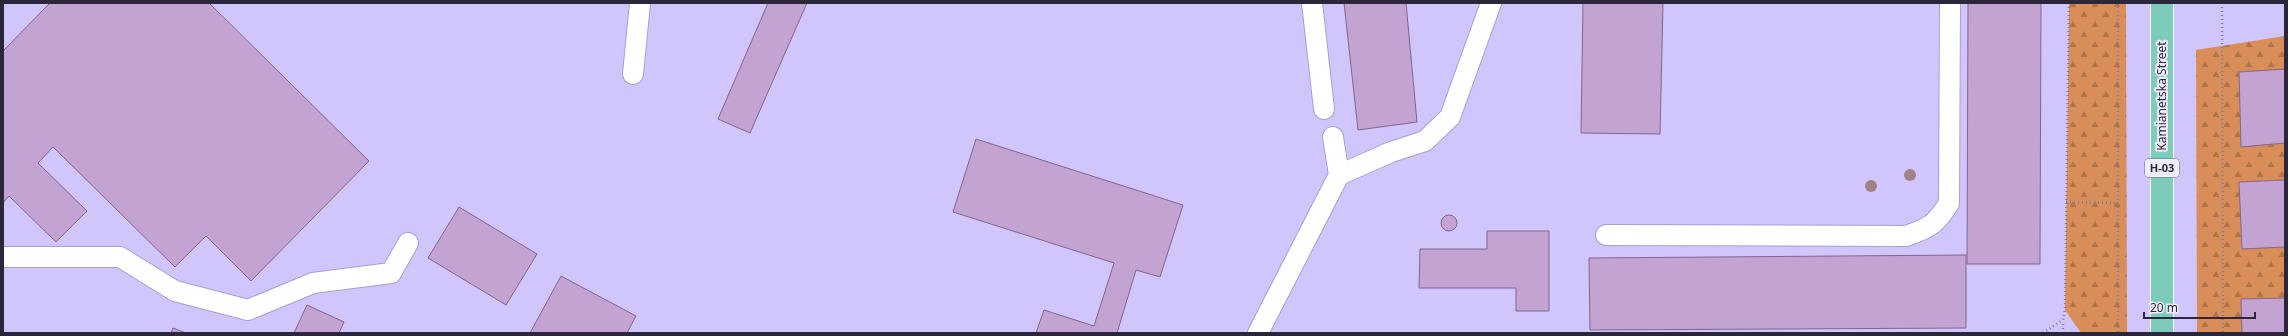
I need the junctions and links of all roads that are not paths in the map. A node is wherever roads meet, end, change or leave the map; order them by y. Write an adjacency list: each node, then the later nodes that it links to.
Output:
1 (640, 3): 6 (lane)
2 (1312, 3): 7 (lane)
3 (1491, 3): 9 (lane)
4 (1950, 3): 10 (lane)
5 (2162, 3): 14 (main road, Kamianetska Street / Н-03)
6 (633, 74)
7 (1324, 109)
8 (1333, 137): 9 (lane)
9 (1339, 175): 13 (lane)
10 (1606, 235)
11 (408, 243): 12 (lane)
12 (3, 257)
13 (1258, 333)
14 (2162, 333)

